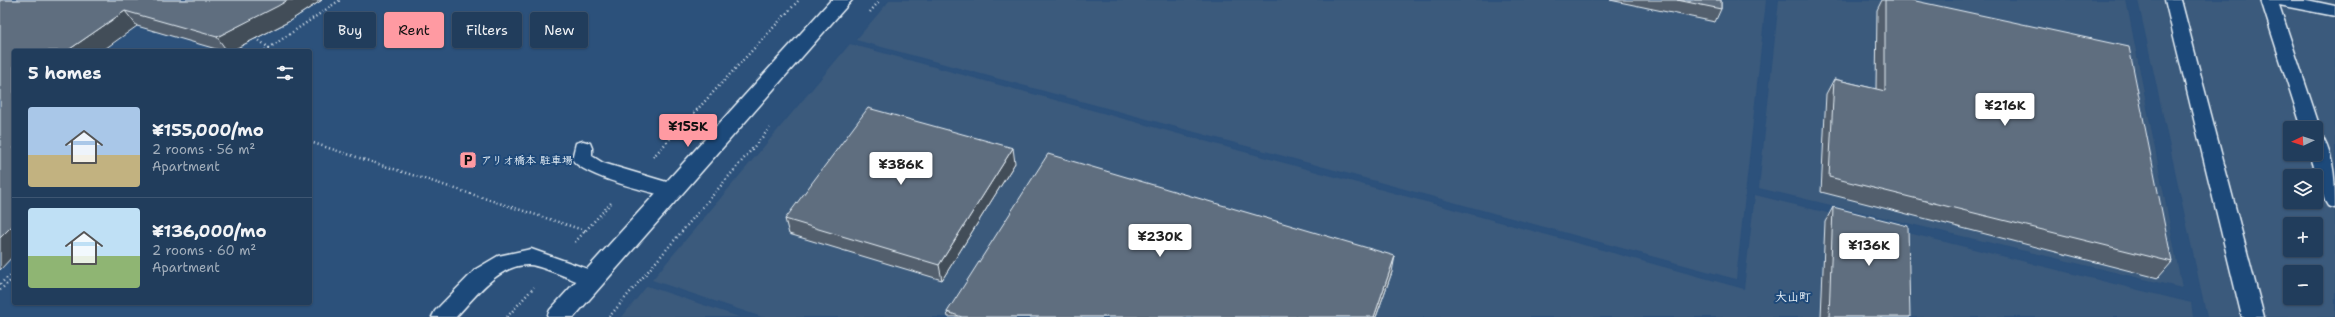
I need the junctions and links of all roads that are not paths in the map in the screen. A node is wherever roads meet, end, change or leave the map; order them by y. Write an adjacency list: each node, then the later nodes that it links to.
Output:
1 (842, 0): 9 (street)
2 (2173, 0): 14 (lane)
3 (2269, 0): 6 (lane)
4 (2281, 0): 5 (lane)
5 (2335, 11)
6 (2309, 121)
7 (583, 148): 9 (lane)
8 (2322, 161): 10 (lane)
9 (673, 191): 11 (street)
10 (2335, 201)
11 (592, 279): 12 (lane); 13 (street)
12 (443, 317)
13 (559, 317)
14 (2253, 317)

